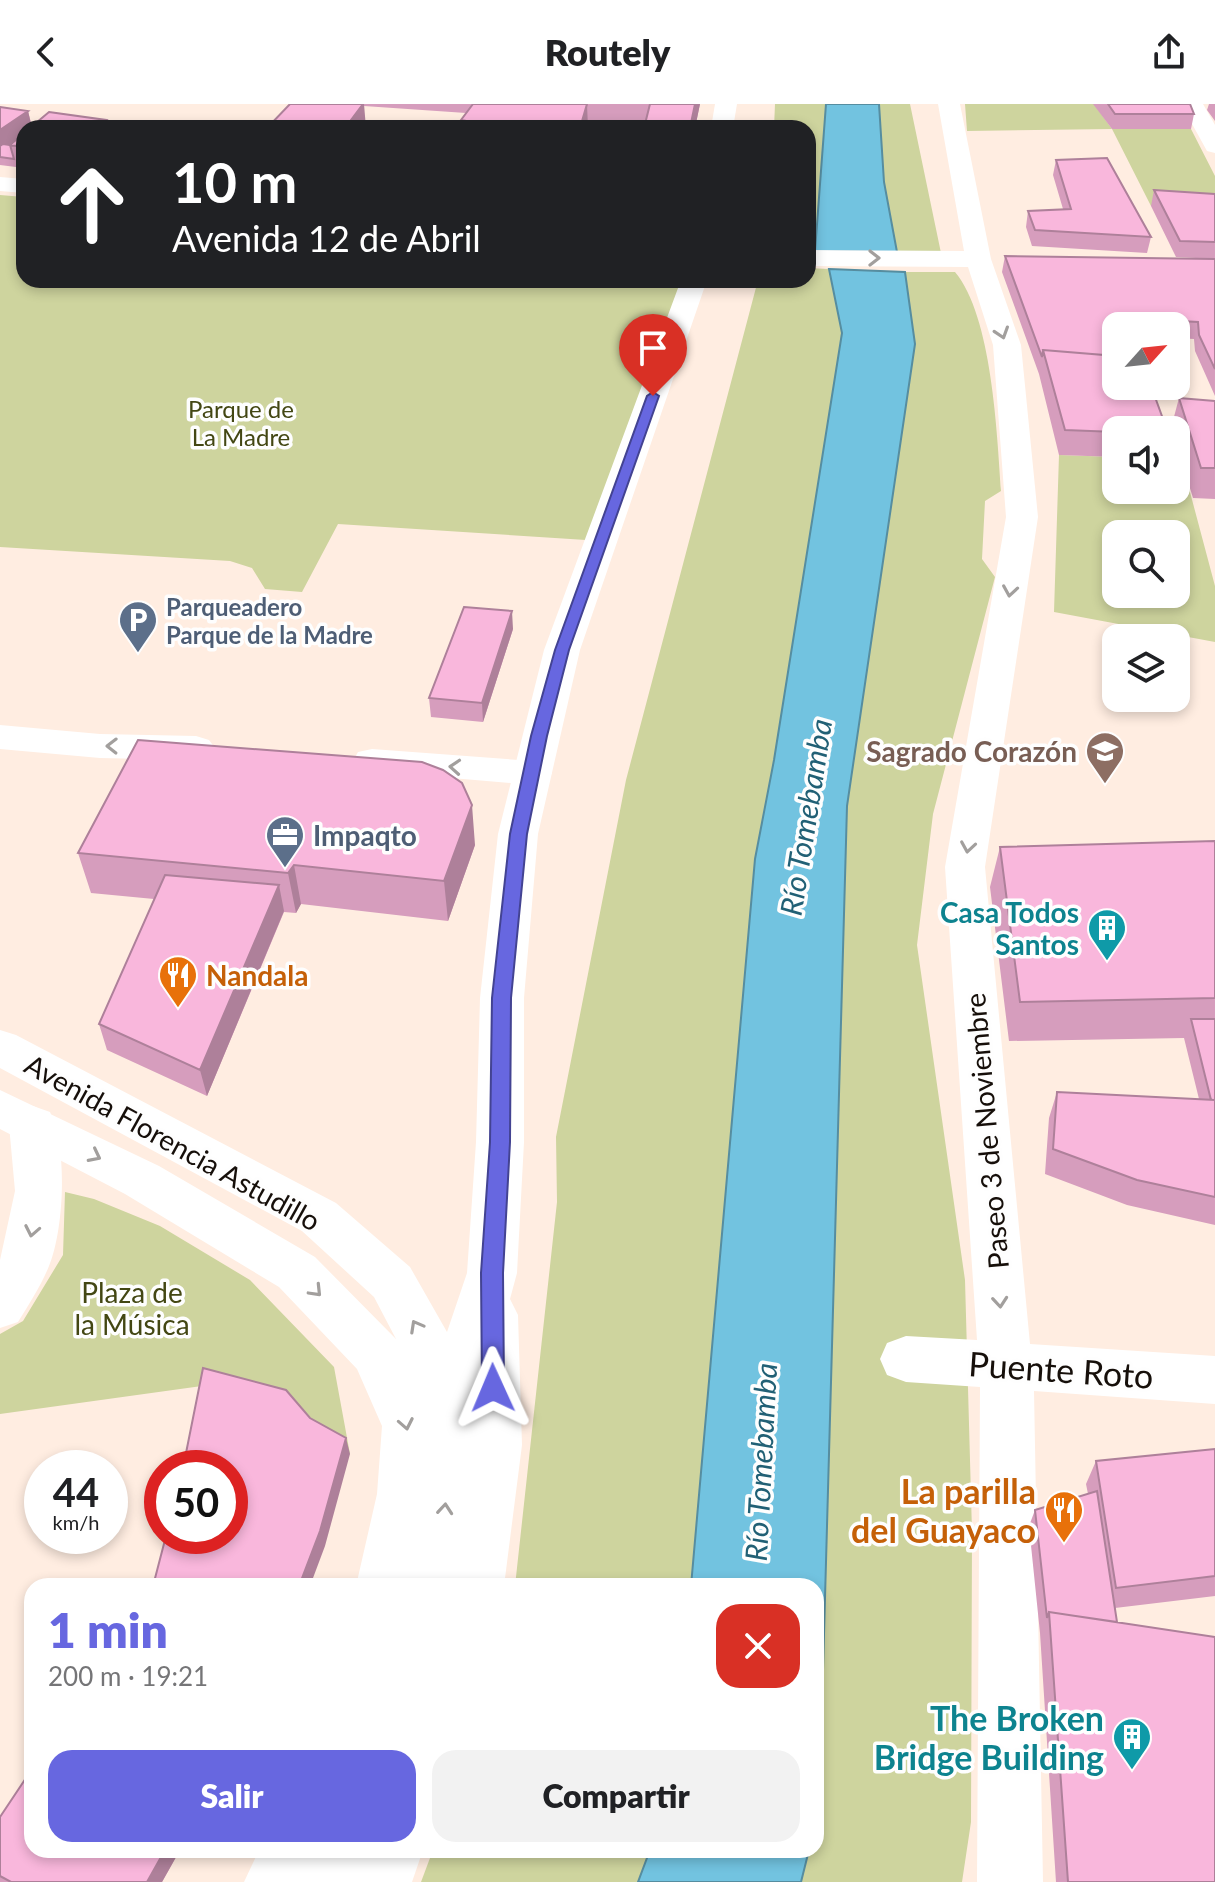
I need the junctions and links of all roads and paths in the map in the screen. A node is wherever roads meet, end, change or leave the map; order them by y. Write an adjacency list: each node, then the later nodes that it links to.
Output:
1 (949, 104): 5 (street, Paseo 3 de Noviembre)
2 (1192, 104): 3 (street)
3 (1215, 146)
4 (816, 258): 5 (street, one-way to 5)
5 (959, 259): 27 (street, Paseo 3 de Noviembre, one-way to 27)
6 (691, 288): 10 (street)
7 (0, 737): 8 (street, one-way to 7)
8 (236, 751)
9 (340, 759): 10 (street, one-way to 9)
10 (533, 773): 13 (street)
11 (0, 1047): 17 (street, Avenida Florencia Astudillo, one-way to 11)
12 (17, 1117): 14 (street, one-way to 14); 18 (street, Avenida Florencia Astudillo, one-way to 18)
13 (492, 1273): 17 (street); 20 (street)
14 (0, 1306)
15 (906, 1359): 16 (street, Puente Roto)
16 (1215, 1380)
17 (454, 1394): 19 (street, one-way to 17)
18 (387, 1578)
19 (434, 1578)
20 (476, 1578)
21 (291, 1858): 24 (street)
22 (343, 1858): 25 (street)
23 (387, 1858): 26 (street)
24 (277, 1882)
25 (331, 1882)
26 (379, 1882)
27 (1010, 1882)

